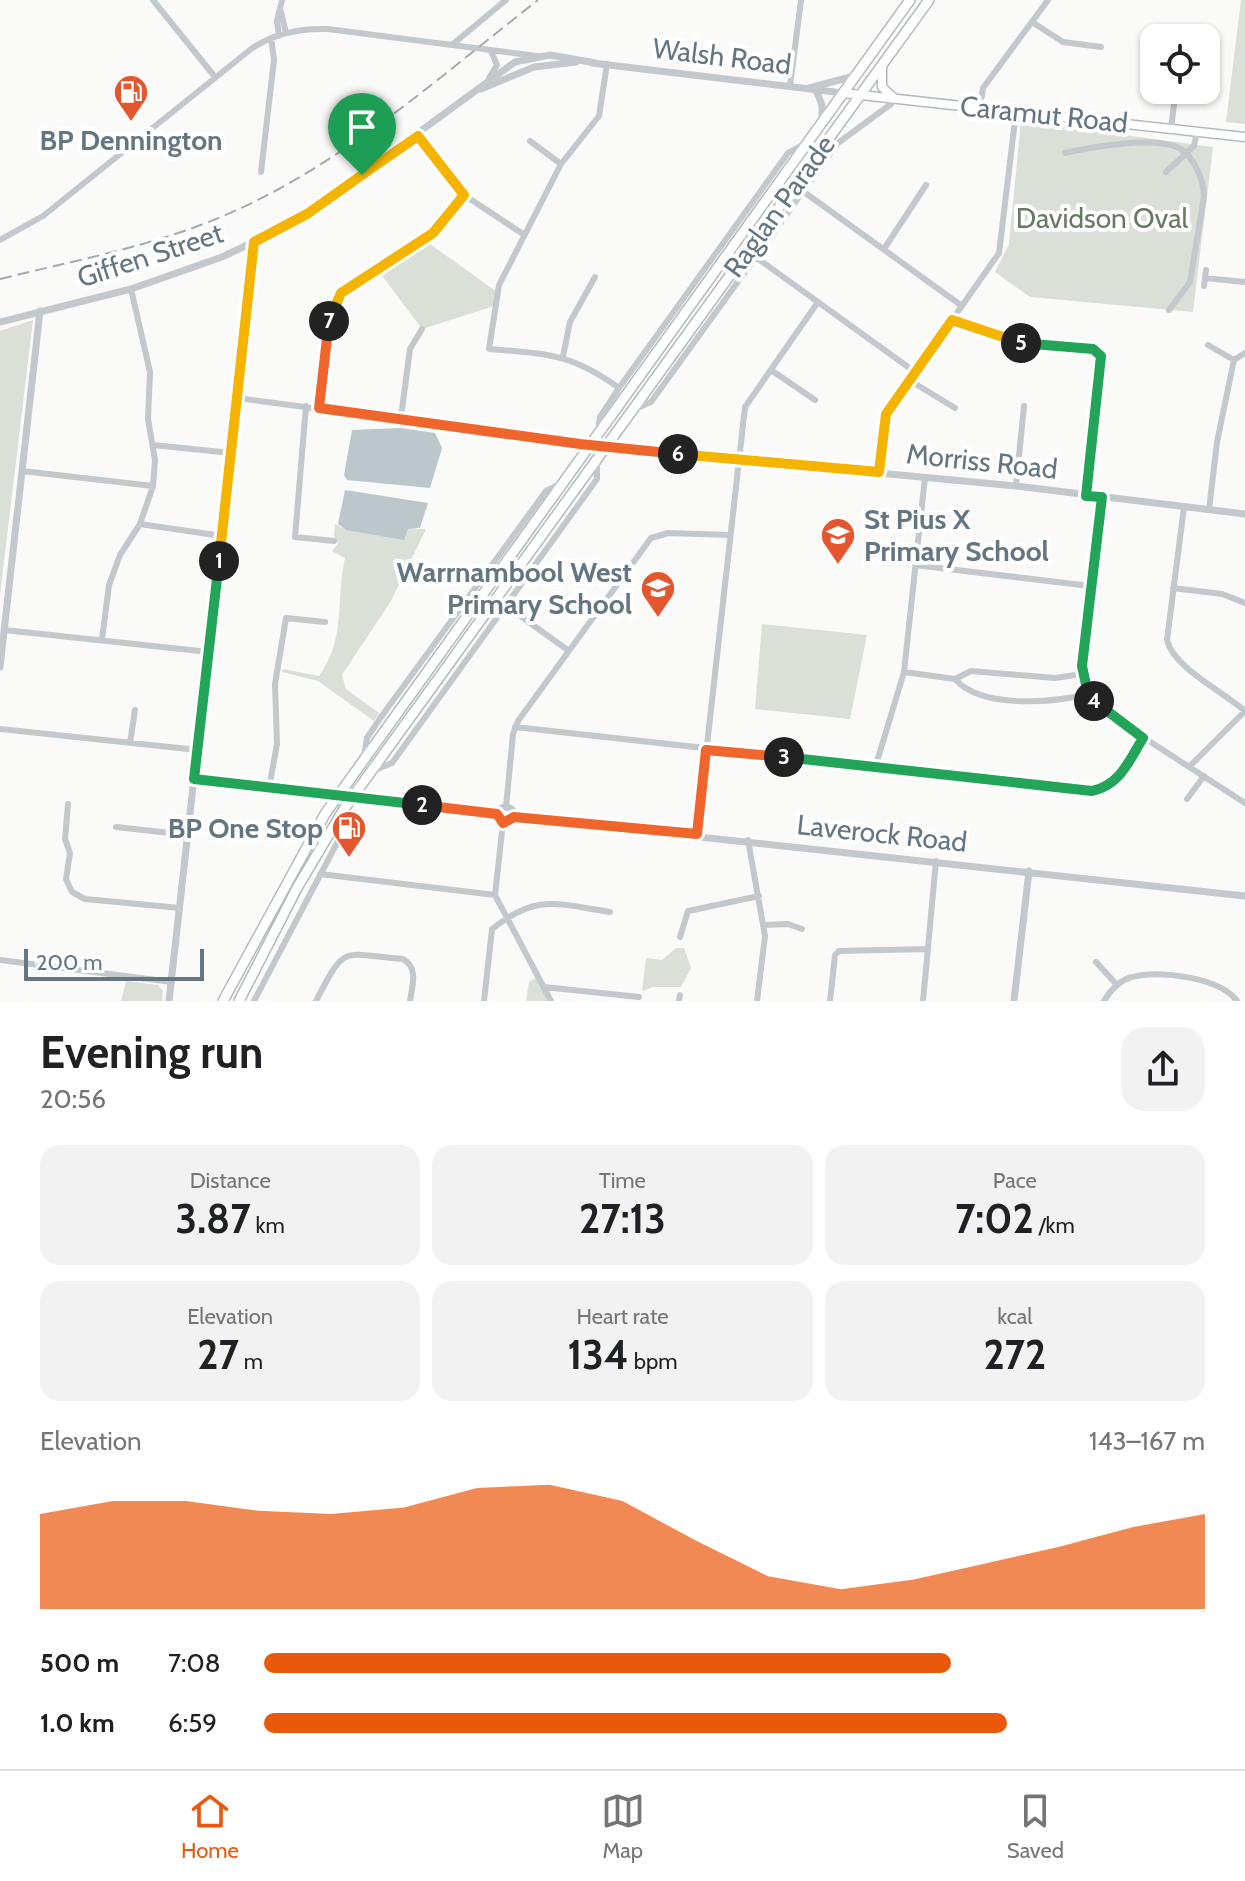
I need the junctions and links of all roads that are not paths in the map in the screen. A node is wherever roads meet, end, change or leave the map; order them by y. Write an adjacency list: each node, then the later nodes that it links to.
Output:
1 (153, 0): 19 (street)
2 (506, 0): 9 (street)
3 (801, 0): 21 (street)
4 (910, 0): 18 (highway, Raglan Parade)
5 (929, 0): 16 (highway, Raglan Parade)
6 (1048, 0): 7 (street)
7 (1032, 22): 10 (street); 29 (street)
8 (278, 36): 9 (street, Walsh Road); 19 (street); 42 (street)
9 (453, 44): 11 (street, Walsh Road)
10 (1101, 47)
11 (489, 50): 12 (street, Walsh Road); 17 (street, Walsh Road); 20 (street)
12 (500, 50): 13 (street, Walsh Road); 17 (street)
13 (537, 56): 14 (street, Walsh Road); 17 (street, Walsh Road)
14 (596, 63): 15 (street, Walsh Road); 17 (street, Walsh Road)
15 (607, 64): 21 (street, Walsh Road); 41 (street)
16 (882, 65): 25 (highway, Raglan Parade); 27 (main road)
17 (513, 67): 20 (street, Giffen Street); 26 (street, Giffen Street)
18 (858, 75): 22 (street); 24 (highway, Raglan Parade)
19 (215, 77): 48 (street)
20 (489, 78): 26 (street, Giffen Street)
21 (790, 86): 22 (street, Walsh Road)
22 (807, 88): 23 (street, Walsh Road)
23 (816, 90): 24 (street, Walsh Road); 31 (street)
24 (843, 93): 25 (main road, Caramut Road); 31 (highway, Raglan Parade)
25 (860, 95): 27 (main road, Caramut Road); 36 (highway, Raglan Parade)
26 (462, 101): 34 (street, Giffen Street)
27 (894, 101): 29 (main road, Caramut Road); 36 (street, Raglan Parade)
28 (1174, 104): 32 (street)
29 (980, 108): 30 (main road, Caramut Road)
30 (1016, 112): 32 (main road, Caramut Road); 57 (street)
31 (820, 124): 36 (highway); 38 (highway, Raglan Parade)
32 (1171, 128): 33 (main road, Caramut Road)
33 (1197, 131): 35 (main road, Caramut Road); 40 (street)
34 (418, 136): 46 (street); 49 (street, Giffen Street)
35 (1245, 137)
36 (836, 138): 45 (street, Raglan Parade); 77 (highway, Raglan Parade)
37 (530, 141): 41 (street)
38 (805, 144): 70 (street, Raglan Parade); 79 (highway, Raglan Parade)
39 (1065, 153): 40 (street)
40 (1187, 154): 43 (street); 58 (street)
41 (561, 164): 47 (street)
42 (261, 172)
43 (1166, 172)
44 (926, 185): 50 (street)
45 (804, 192): 50 (street); 51 (street, Raglan Parade)
46 (464, 195): 47 (street); 75 (street)
47 (523, 234): 65 (street)
48 (0, 240)
49 (254, 242): 55 (street, Giffen Street); 71 (street)
50 (884, 249): 57 (street)
51 (757, 258): 56 (street); 77 (street, Raglan Parade)
52 (595, 277): 65 (street)
53 (1205, 278): 54 (street)
54 (1245, 282)
55 (131, 289): 59 (street, Giffen Street); 80 (street)
56 (818, 302): 67 (street); 68 (street)
57 (962, 306): 60 (street)
58 (1169, 310)
59 (40, 311): 61 (street, Giffen Street); 86 (street)
60 (952, 320): 68 (street); 91 (street)
61 (0, 322)
62 (422, 329): 78 (street)
63 (1208, 345): 66 (street)
64 (1245, 353): 66 (street)
65 (563, 356): 70 (street)
66 (1234, 360): 94 (street)
67 (771, 370): 72 (street); 85 (street)
68 (915, 372): 69 (street)
69 (909, 380): 76 (street); 87 (street)
70 (619, 388): 79 (street, Raglan Parade)
71 (237, 398): 73 (street, Morriss Road); 83 (street)
72 (815, 400)
73 (306, 406): 75 (street, Morriss Road); 99 (street)
74 (1024, 406): 90 (street)
75 (319, 408): 78 (street, Morriss Road)
76 (955, 408)
77 (628, 412): 82 (highway, Raglan Parade)
78 (401, 417): 81 (street, Morriss Road)
79 (598, 435): 81 (highway, Raglan Parade)
80 (153, 445): 83 (street); 89 (street)
81 (591, 445): 82 (street, Morriss Road); 129 (highway, Raglan Parade)
82 (605, 447): 84 (highway, Raglan Parade); 85 (street, Morriss Road)
83 (231, 453): 98 (street)
84 (597, 456): 104 (street, Raglan Parade); 125 (highway, Raglan Parade)
85 (739, 459): 87 (street, Morriss Road); 97 (street)
86 (22, 471): 89 (street); 106 (street)
87 (879, 472): 88 (street, Morriss Road)
88 (925, 477): 90 (street, Morriss Road); 100 (street)
89 (153, 486): 96 (street)
90 (1016, 486): 91 (street, Morriss Road)
91 (1086, 496): 92 (street, Morriss Road)
92 (1102, 497): 93 (street, Morriss Road); 101 (street)
93 (1184, 507): 94 (street, Morriss Road); 102 (street)
94 (1209, 510): 95 (street, Morriss Road)
95 (1245, 514)
96 (140, 524): 98 (street); 107 (street)
97 (730, 535): 108 (street); 122 (street)
98 (222, 536): 109 (street)
99 (334, 541)
100 (915, 565): 101 (street); 111 (street)
101 (1090, 586): 112 (street)
102 (1173, 588): 103 (street); 116 (street)
103 (1245, 603)
104 (505, 605): 108 (street); 125 (street, Raglan Parade)
105 (325, 622): 128 (street)
106 (3, 627): 107 (street); 110 (street)
107 (102, 639): 109 (street)
108 (569, 651): 117 (street)
109 (209, 652): 121 (street)
110 (0, 667)
111 (904, 672): 113 (street); 123 (street)
112 (1082, 674): 113 (street); 114 (street)
113 (955, 679): 114 (street)
114 (1088, 694): 119 (street)
115 (135, 710): 120 (street)
116 (1245, 711): 124 (street)
117 (515, 727): 122 (street); 134 (street)
118 (0, 729): 120 (street)
119 (1143, 738): 123 (street); 124 (street)
120 (130, 743): 121 (street)
121 (198, 750): 127 (street)
122 (706, 750): 123 (street); 140 (street)
123 (876, 765)
124 (1189, 767): 126 (street)
125 (375, 770): 130 (highway, Raglan Parade)
126 (1204, 776): 131 (street); 132 (street)
127 (194, 779): 128 (street); 141 (street)
128 (269, 788): 129 (street)
129 (337, 797): 130 (street); 163 (highway, Raglan Parade)
130 (353, 797): 135 (highway, Raglan Parade); 136 (street)
131 (1187, 799)
132 (1245, 803)
133 (68, 804): 149 (street)
134 (506, 807): 136 (street); 137 (street)
135 (342, 813): 145 (street, Raglan Parade); 164 (highway, Raglan Parade)
136 (497, 814): 138 (street)
137 (514, 817): 138 (street); 140 (street, Laverock Road)
138 (503, 823): 146 (street)
139 (116, 827): 141 (street)
140 (697, 834): 142 (street, Laverock Road)
141 (188, 835): 149 (street)
142 (748, 840): 143 (street, Laverock Road); 147 (street)
143 (936, 861): 144 (street, Laverock Road); 155 (street)
144 (1029, 871): 148 (street, Laverock Road); 173 (street)
145 (320, 874): 146 (street); 165 (street, Raglan Parade)
146 (495, 895): 151 (street)
147 (759, 896): 152 (street); 154 (street)
148 (1245, 896)
149 (180, 908): 158 (street)
150 (610, 912): 151 (street)
151 (507, 917): 160 (street); 168 (street)
152 (764, 925): 153 (street); 170 (street)
153 (802, 929)
154 (680, 937)
155 (928, 949): 171 (street); 172 (street)
156 (0, 960): 158 (street)
157 (1096, 962): 159 (street)
158 (172, 982): 162 (street)
159 (1117, 985): 174 (street); 175 (street)
160 (544, 987): 161 (street); 169 (street)
161 (639, 997)
162 (169, 1001)
163 (223, 1001)
164 (239, 1001)
165 (254, 1001)
166 (316, 1001): 167 (street)
167 (410, 1001)
168 (484, 1001)
169 (551, 1001)
170 (757, 1001)
171 (830, 1001)
172 (923, 1001)
173 (1014, 1001)
174 (1104, 1001)
175 (1237, 1001)

